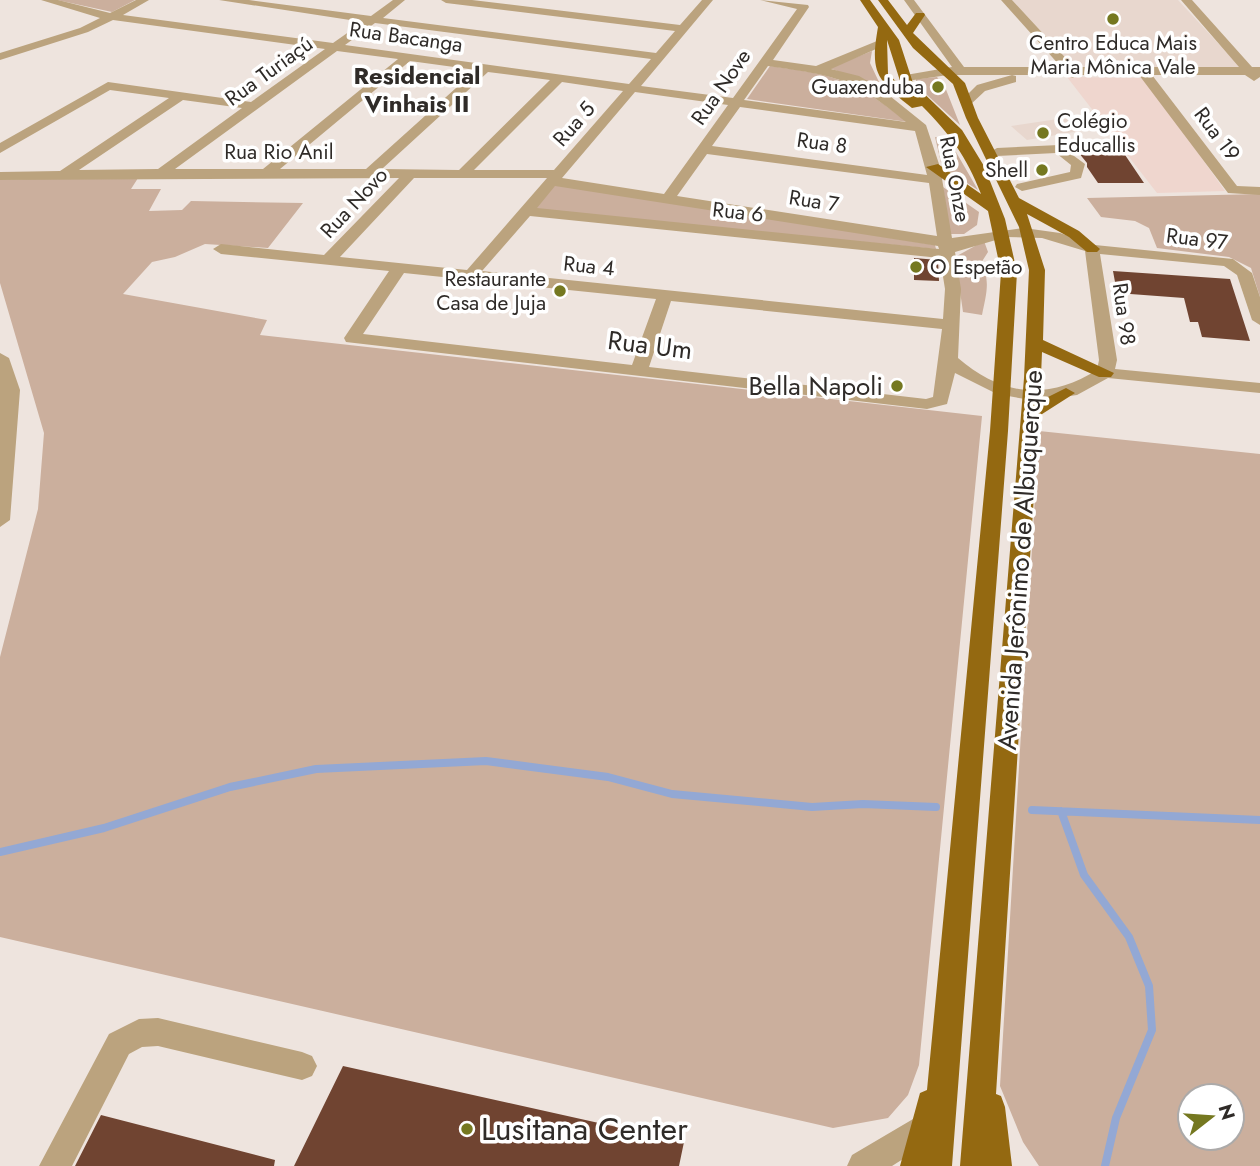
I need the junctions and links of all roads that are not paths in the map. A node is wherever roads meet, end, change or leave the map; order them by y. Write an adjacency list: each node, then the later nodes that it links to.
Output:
1 (46, 0): 15 (street, Rua Bacanga)
2 (144, 0): 15 (street)
3 (224, 0): 16 (street)
4 (400, 0): 16 (street, Rua Turiaçú)
5 (446, 0): 18 (street)
6 (708, 0): 18 (street, Rua 5)
7 (765, 0): 13 (street, Rua Nove)
8 (865, 0): 17 (main road, Avenida Jerônimo de Albuquerque)
9 (883, 0): 19 (main road, Avenida Jerônimo de Albuquerque)
10 (909, 0): 14 (street)
11 (1006, 0): 30 (street)
12 (1186, 0): 32 (street)
13 (794, 2): 25 (street, Rua Nove)
14 (920, 15): 19 (main road); 29 (street)
15 (112, 16): 21 (street, Rua Bacanga); 22 (street)
16 (373, 19): 21 (street, Rua Turiaçú); 24 (street)
17 (884, 27): 20 (main road); 34 (main road, Avenida Jerônimo de Albuquerque)
18 (683, 29): 24 (street, Rua 5)
19 (907, 33): 28 (main road, Avenida Jerônimo de Albuquerque)
20 (881, 43): 27 (street, Rua Onze); 44 (main road)
21 (335, 47): 23 (street, Rua Bacanga); 39 (street, Rua Turiaçú)
22 (0, 57)
23 (408, 57): 26 (street, Rua Bacanga); 46 (street)
24 (659, 57): 35 (street, Rua 5)
25 (764, 62): 27 (street, Rua Onze); 37 (street, Rua Nove)
26 (486, 67): 33 (street, Rua Bacanga); 47 (street)
27 (817, 69): 40 (street, Rua Onze)
28 (948, 71): 29 (street); 34 (street); 38 (main road, Avenida Jerônimo de Albuquerque)
29 (961, 71): 30 (street)
30 (1072, 72): 31 (street); 38 (street)
31 (1143, 72): 32 (street); 54 (street, Rua 19)
32 (1256, 75)
33 (560, 78): 35 (street, Rua Bacanga); 50 (street)
34 (905, 79): 44 (main road, Avenida Jerônimo de Albuquerque)
35 (633, 88): 37 (street, Rua Bacanga); 53 (street, Rua 5)
36 (181, 95): 39 (street); 41 (street); 51 (street)
37 (736, 102): 40 (street, Rua Bacanga); 42 (street, Rua Nove)
38 (966, 102): 43 (main road, Avenida Jerônimo de Albuquerque)
39 (253, 106): 45 (street, Rua Turiaçú)
40 (920, 128): 48 (street, Rua Onze)
41 (0, 149)
42 (704, 149): 48 (street, Rua 8); 56 (street, Rua Nove)
43 (993, 150): 55 (main road, Avenida Jerônimo de Albuquerque); 55 (street); 55 (street)
44 (977, 166): 57 (main road, Avenida Jerônimo de Albuquerque)
45 (161, 173): 46 (street, Rua Rio Anil); 51 (street, Rua Rio Anil)
46 (267, 173): 47 (street, Rua Rio Anil)
47 (369, 173): 49 (street, Rua Rio Anil)
48 (934, 173): 57 (main road); 61 (street, Rua Onze)
49 (410, 174): 50 (street, Rua Rio Anil); 64 (street, Rua Novo)
50 (462, 174): 53 (street, Rua Rio Anil)
51 (64, 175): 52 (street, Rua Rio Anil)
52 (0, 176)
53 (555, 178): 56 (street, Rua 7); 58 (street, Rua 5)
54 (1260, 191)
55 (1016, 195): 60 (main road, Avenida Jerônimo de Albuquerque); 63 (main road)
56 (668, 199): 61 (street, Rua 7)
57 (994, 209): 59 (main road, Avenida Jerônimo de Albuquerque)
58 (527, 211): 61 (street, Rua 6); 66 (street, Rua 5)
59 (1002, 233): 60 (street, Rua 98); 61 (street, Rua 98); 76 (main road, Avenida Jerônimo de Albuquerque)
60 (1029, 234): 63 (street, Rua 98); 70 (main road, Avenida Jerônimo de Albuquerque)
61 (945, 248): 69 (street, Rua Onze)
62 (221, 249): 64 (street, Rua 4)
63 (1093, 249): 68 (street, Rua 97); 74 (street, Rua 98)
64 (328, 260): 65 (street, Rua 4)
65 (399, 268): 66 (street, Rua 4); 73 (street, Rua Um)
66 (471, 275): 67 (street, Rua 4)
67 (665, 295): 69 (street, Rua 4); 73 (street)
68 (1260, 320)
69 (952, 325): 72 (street, Rua Onze)
70 (1035, 343): 74 (main road); 79 (main road, Avenida Jerônimo de Albuquerque)
71 (0, 358): 80 (street)
72 (948, 359): 76 (street); 78 (street, Rua Onze)
73 (639, 370): 78 (street, Rua Um)
74 (1105, 373): 75 (street); 77 (street, Rua 98)
75 (1260, 388)
76 (1001, 389): 79 (street); 81 (main road, Avenida Jerônimo de Albuquerque)
77 (1066, 393): 79 (main road)
78 (941, 400)
79 (1031, 404): 82 (main road, Avenida Jerônimo de Albuquerque)
80 (0, 520)
81 (946, 1051): 84 (main road); 88 (main road, Avenida Jerônimo de Albuquerque)
82 (985, 1052): 89 (main road, Avenida Jerônimo de Albuquerque); 90 (main road)
83 (302, 1066): 85 (street)
84 (925, 1127): 86 (street); 87 (main road)
85 (55, 1166)
86 (863, 1166)
87 (916, 1166)
88 (936, 1166)
89 (976, 1166)
90 (996, 1166)

